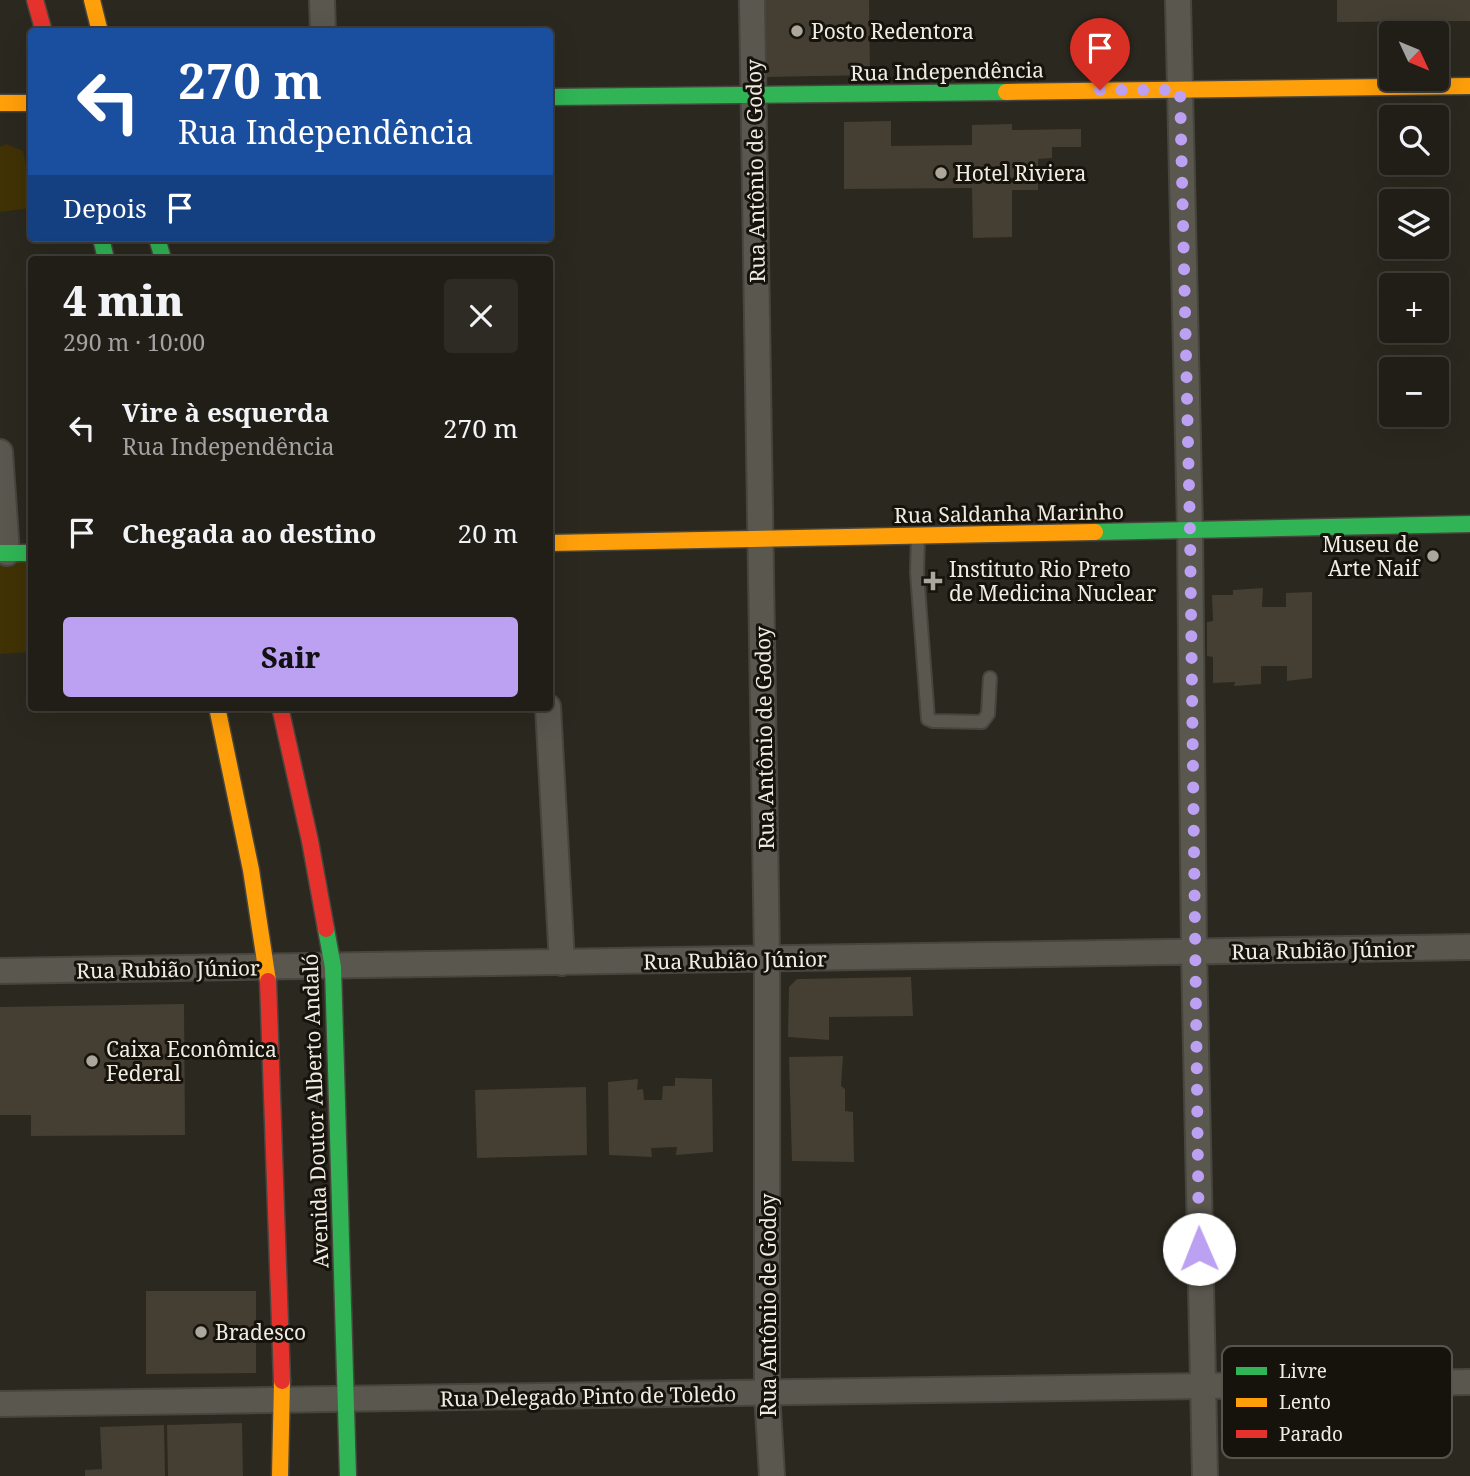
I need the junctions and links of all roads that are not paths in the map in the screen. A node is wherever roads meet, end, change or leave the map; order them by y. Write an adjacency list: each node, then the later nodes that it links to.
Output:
1 (35, 0): 6 (street)
2 (92, 0): 7 (street)
3 (322, 0): 8 (street)
4 (752, 0): 11 (street, Rua Antônio de Godoy)
5 (1178, 0): 10 (street)
6 (43, 28)
7 (99, 28)
8 (323, 28)
9 (1470, 86): 10 (street, Rua Independência)
10 (1180, 90): 11 (street, Rua Independência); 17 (street)
11 (753, 94): 12 (street, Rua Independência); 19 (street, Rua Antônio de Godoy)
12 (553, 97)
13 (0, 103): 14 (street)
14 (28, 103)
15 (0, 452): 21 (street)
16 (1470, 524): 17 (street, Rua Saldanha Marinho)
17 (1190, 530): 18 (street, Rua Saldanha Marinho); 28 (street)
18 (918, 536): 19 (street, Rua Saldanha Marinho); 23 (lane)
19 (762, 539): 20 (street, Rua Saldanha Marinho); 29 (street, Rua Antônio de Godoy)
20 (553, 543)
21 (3, 553): 22 (street)
22 (28, 553)
23 (990, 678)
24 (218, 711): 31 (street, Avenida Doutor Alberto Andaló)
25 (280, 711): 32 (street, Avenida Doutor Alberto Andaló)
26 (548, 711): 30 (street)
27 (1470, 947): 28 (street, Rua Rubião Júnior)
28 (1194, 952): 29 (street, Rua Rubião Júnior); 36 (street)
29 (767, 959): 30 (street, Rua Rubião Júnior); 38 (street, Rua Antônio de Godoy)
30 (562, 962): 32 (street, Rua Rubião Júnior)
31 (268, 967): 32 (street, Rua Rubião Júnior); 33 (street, Rua Rubião Júnior); 40 (street, Avenida Doutor Alberto Andaló)
32 (333, 967): 39 (street, Avenida Doutor Alberto Andaló)
33 (0, 971)
34 (1452, 1381): 35 (street, Rua Delegado Pinto de Toledo)
35 (1470, 1381)
36 (1202, 1384): 37 (street, Rua Delegado Pinto de Toledo); 38 (street, Rua Delegado Pinto de Toledo); 45 (street)
37 (1222, 1384)
38 (767, 1393): 39 (street, Rua Delegado Pinto de Toledo); 44 (street, Rua Antônio de Godoy)
39 (347, 1399): 40 (street, Rua Delegado Pinto de Toledo); 43 (street, Avenida Doutor Alberto Andaló)
40 (283, 1400): 41 (street, Rua Delegado Pinto de Toledo); 42 (street, Avenida Doutor Alberto Andaló)
41 (0, 1404)
42 (281, 1476)
43 (348, 1476)
44 (772, 1476)
45 (1205, 1476)

